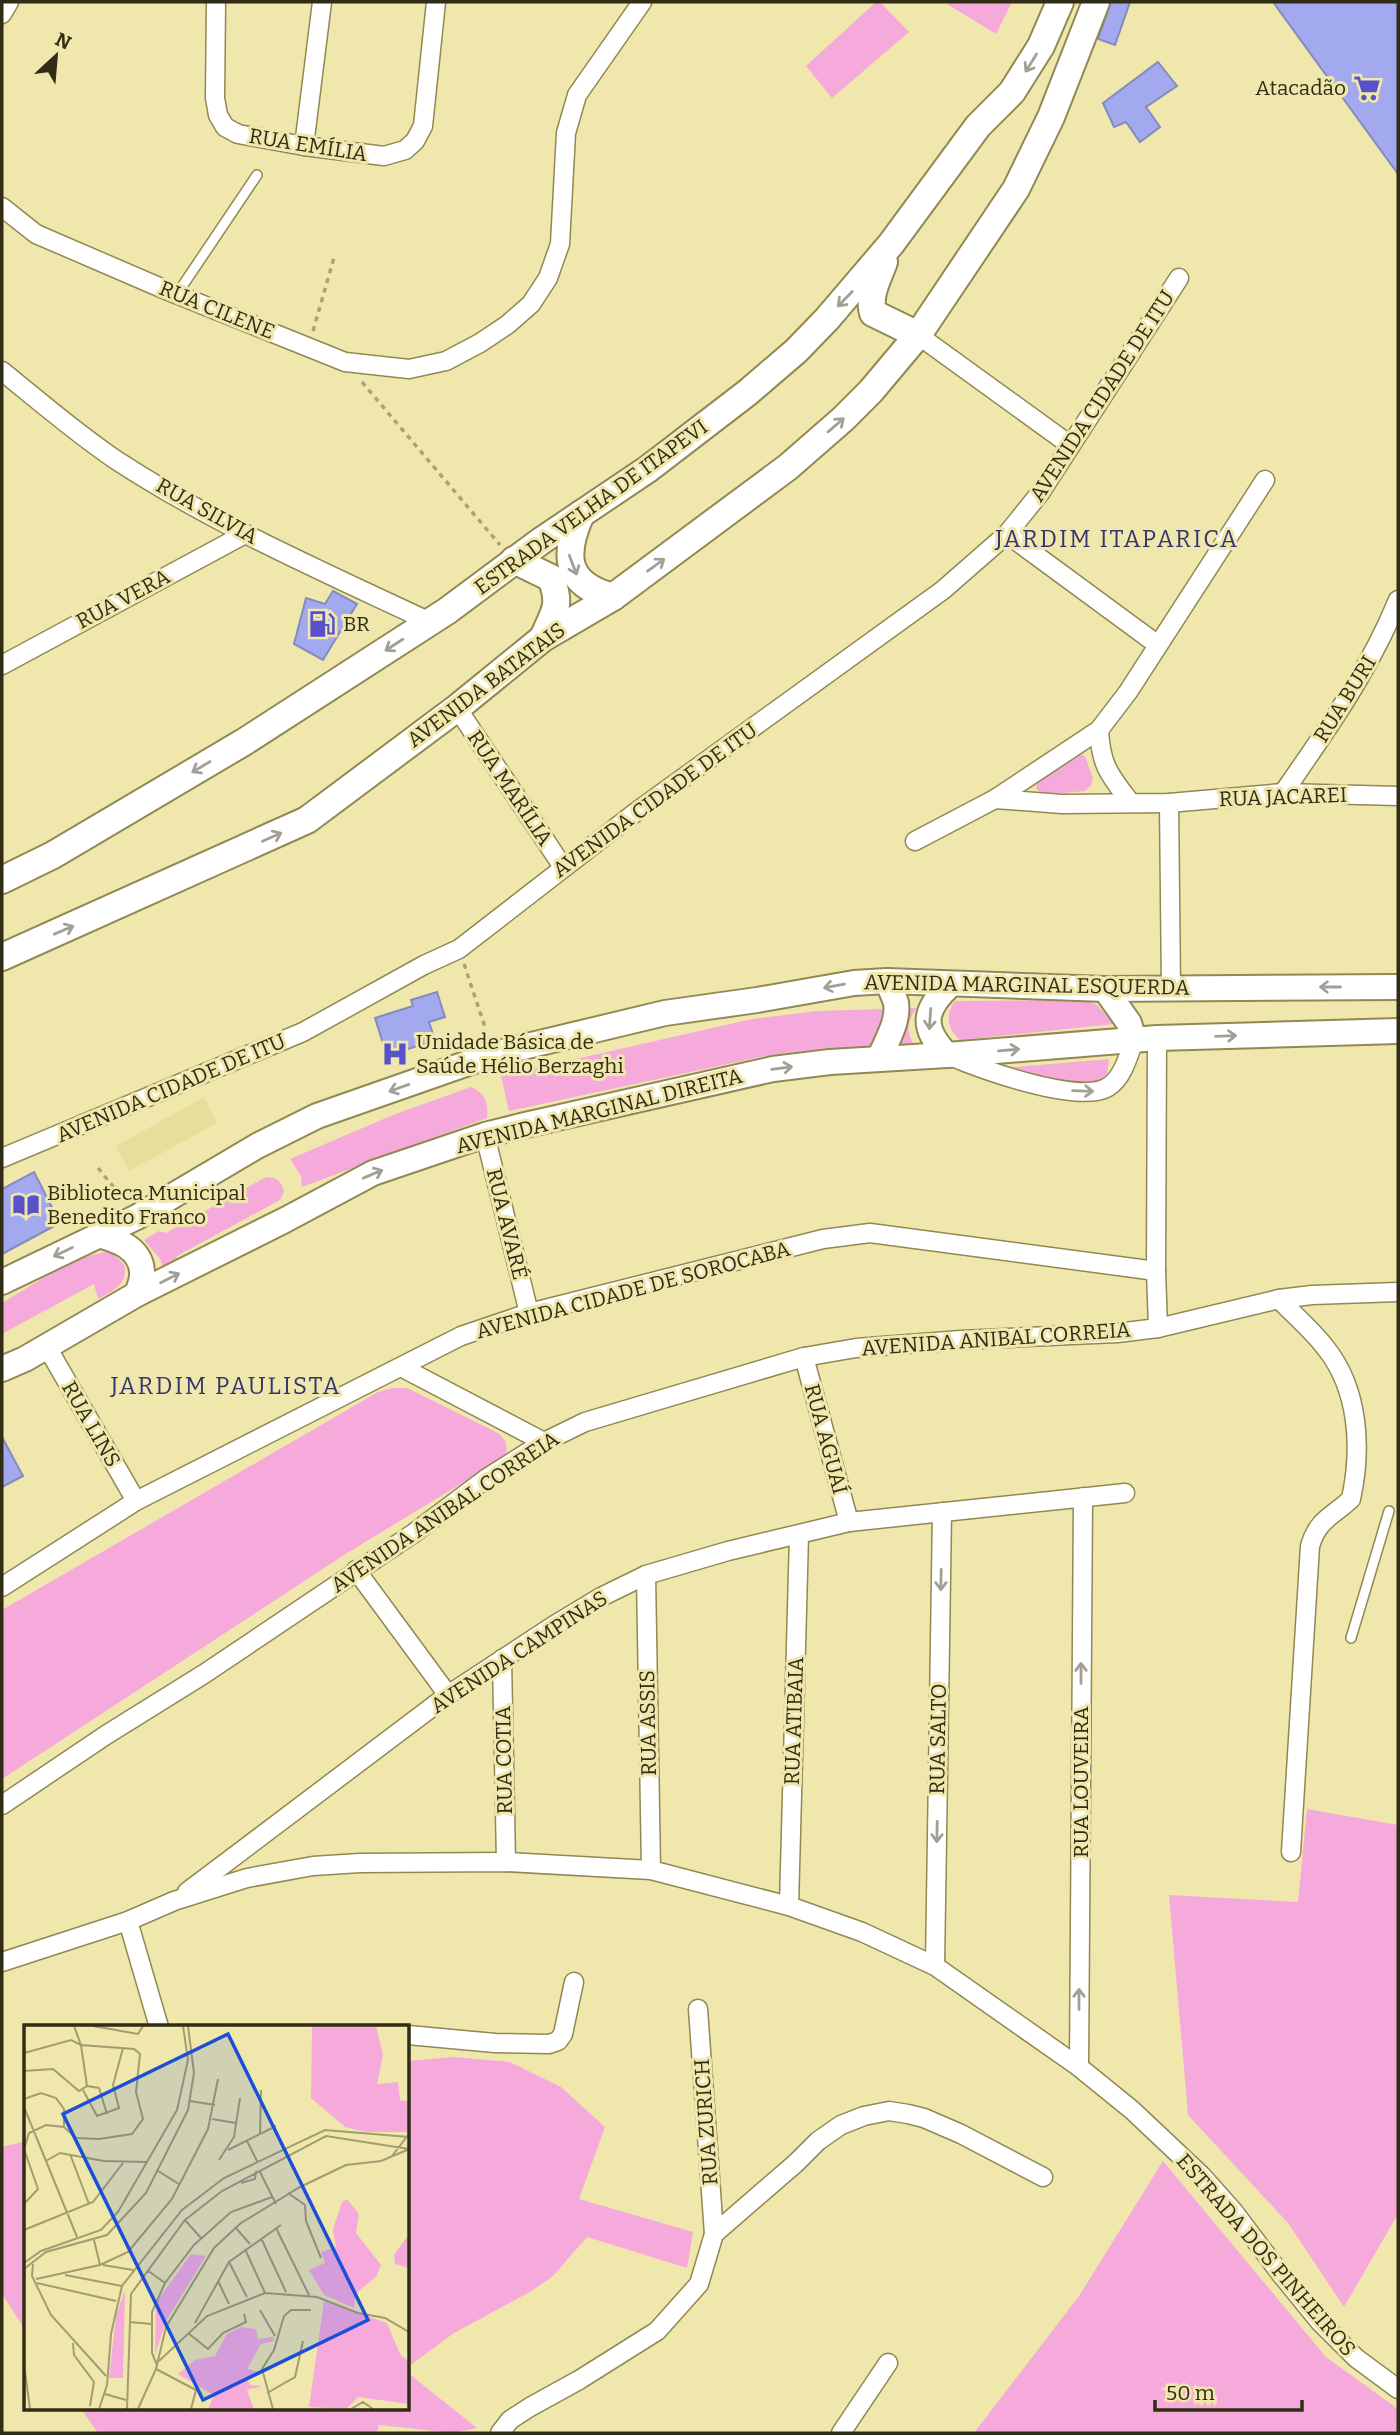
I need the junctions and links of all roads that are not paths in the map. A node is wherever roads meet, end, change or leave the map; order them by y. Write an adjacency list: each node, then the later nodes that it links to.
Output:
1 (9, 2): 8 (street)
2 (216, 2): 9 (street, RUA EMÍLIA)
3 (321, 2): 9 (street)
4 (436, 2): 9 (street, RUA EMÍLIA)
5 (642, 2): 14 (street, RUA CILENE)
6 (1060, 2): 12 (main road, ESTRADA VELHA DE ITAPEVI, one-way to 12)
7 (1096, 2): 15 (main road, AVENIDA BATATAIS)
8 (2, 14)
9 (304, 146)
10 (257, 175): 14 (lane)
11 (2, 207): 14 (street, RUA CILENE)
12 (891, 244): 15 (main road); 19 (main road, ESTRADA VELHA DE ITAPEVI, one-way to 19)
13 (1179, 278): 17 (street, AVENIDA CIDADE DE ITU)
14 (177, 295)
15 (918, 335): 17 (street); 23 (main road, AVENIDA BATATAIS, one-way to 15)
16 (2, 371): 20 (street, RUA SILVIA)
17 (1070, 445): 21 (street, AVENIDA CIDADE DE ITU)
18 (1265, 480): 27 (street)
19 (581, 514): 22 (main road, ESTRADA VELHA DE ITAPEVI); 23 (main road, one-way to 23)
20 (245, 534): 25 (street, RUA SILVIA); 28 (street, RUA VERA)
21 (1007, 534): 27 (street); 37 (street, AVENIDA CIDADE DE ITU)
22 (514, 560): 25 (main road, ESTRADA VELHA DE ITAPEVI); 26 (main road)
23 (613, 597): 26 (main road, AVENIDA BATATAIS)
24 (1398, 600): 31 (street, RUA BURI)
25 (430, 622): 38 (main road, ESTRADA VELHA DE ITAPEVI, one-way to 38)
26 (543, 638): 29 (main road, AVENIDA BATATAIS)
27 (1158, 645): 30 (street)
28 (2, 665)
29 (457, 708): 37 (street, RUA MARÍLIA); 39 (main road, AVENIDA BATATAIS, one-way to 29)
30 (1099, 730): 33 (street); 34 (street)
31 (1283, 793): 32 (street, RUA JACAREI); 35 (street, RUA JACAREI)
32 (1398, 796)
33 (995, 799): 34 (street, RUA JACAREI); 36 (street)
34 (1130, 802): 35 (street, RUA JACAREI)
35 (1169, 803): 43 (street)
36 (915, 841)
37 (563, 867): 50 (street, AVENIDA CIDADE DE ITU)
38 (2, 880)
39 (2, 957)
40 (887, 981): 41 (main road, AVENIDA MARGINAL ESQUERDA); 48 (main road); 51 (main road, AVENIDA MARGINAL ESQUERDA, one-way to 51)
41 (950, 985): 44 (main road, AVENIDA MARGINAL ESQUERDA); 47 (main road, one-way to 47)
42 (1398, 987): 43 (main road, AVENIDA MARGINAL ESQUERDA, one-way to 43)
43 (1171, 988): 44 (main road, AVENIDA MARGINAL ESQUERDA)
44 (1104, 989): 46 (main road)
45 (1398, 1031): 46 (main road, AVENIDA MARGINAL DIREITA, one-way to 45)
46 (1146, 1039): 47 (main road, AVENIDA MARGINAL DIREITA, one-way to 46); 47 (street, AVENIDA MARGINAL DIREITA, one-way to 46); 52 (street)
47 (947, 1055): 48 (main road, AVENIDA MARGINAL DIREITA)
48 (878, 1059): 49 (main road, AVENIDA MARGINAL DIREITA, one-way to 48)
49 (485, 1135): 55 (main road, AVENIDA MARGINAL DIREITA, one-way to 49); 57 (street, RUA AVARÉ)
50 (2, 1158)
51 (98, 1235): 53 (main road, AVENIDA MARGINAL ESQUERDA, one-way to 53); 55 (main road)
52 (1156, 1271): 57 (street, AVENIDA CIDADE DE SOROCABA); 58 (street)
53 (2, 1282)
54 (1398, 1292): 56 (street, AVENIDA ANIBAL CORREIA)
55 (137, 1294): 59 (main road, AVENIDA MARGINAL DIREITA)
56 (1279, 1299): 58 (street, AVENIDA ANIBAL CORREIA); 78 (street)
57 (529, 1313): 61 (street, AVENIDA CIDADE DE SOROCABA)
58 (1158, 1328): 60 (street, AVENIDA ANIBAL CORREIA)
59 (47, 1347): 62 (main road, AVENIDA MARGINAL DIREITA); 66 (street, RUA LINS)
60 (803, 1356): 63 (street, AVENIDA ANIBAL CORREIA); 69 (street, RUA AGUAÍ)
61 (401, 1367): 63 (street); 66 (street, AVENIDA CIDADE DE SOROCABA)
62 (2, 1369)
63 (544, 1442): 71 (street, AVENIDA ANIBAL CORREIA)
64 (1125, 1493): 65 (street, AVENIDA CAMPINAS)
65 (1083, 1497): 68 (street, AVENIDA CAMPINAS); 90 (street, RUA LOUVEIRA, one-way to 65)
66 (136, 1501): 73 (street, AVENIDA CIDADE DE SOROCABA)
67 (1389, 1511): 74 (lane)
68 (942, 1512): 69 (street, AVENIDA CAMPINAS); 85 (street, RUA SALTO, one-way to 85)
69 (849, 1522): 70 (street, AVENIDA CAMPINAS)
70 (799, 1535): 72 (street, AVENIDA CAMPINAS); 82 (street, RUA ATIBAIA)
71 (356, 1570): 76 (street); 77 (street, AVENIDA ANIBAL CORREIA)
72 (646, 1575): 75 (street, AVENIDA CAMPINAS); 80 (street, RUA ASSIS)
73 (2, 1587)
74 (1351, 1638)
75 (502, 1658): 76 (street, AVENIDA CAMPINAS); 79 (street, RUA COTIA)
76 (448, 1695): 81 (street, AVENIDA CAMPINAS)
77 (2, 1805)
78 (1292, 1852)
79 (506, 1862): 80 (street, ESTRADA DOS PINHEIROS); 81 (street, ESTRADA DOS PINHEIROS)
80 (651, 1870): 82 (street, ESTRADA DOS PINHEIROS)
81 (174, 1901): 83 (street, ESTRADA DOS PINHEIROS)
82 (789, 1906): 85 (street, ESTRADA DOS PINHEIROS)
83 (128, 1921): 84 (street, ESTRADA DOS PINHEIROS); 88 (street)
84 (2, 1962)
85 (934, 1966): 90 (street, ESTRADA DOS PINHEIROS)
86 (574, 1982): 89 (street)
87 (698, 2009): 92 (street, RUA ZURICH)
88 (158, 2025)
89 (410, 2035)
90 (1079, 2067): 94 (street, ESTRADA DOS PINHEIROS)
91 (1043, 2177): 92 (street)
92 (714, 2234): 95 (street)
93 (888, 2363): 96 (street)
94 (1398, 2389)
95 (500, 2433)
96 (841, 2433)

